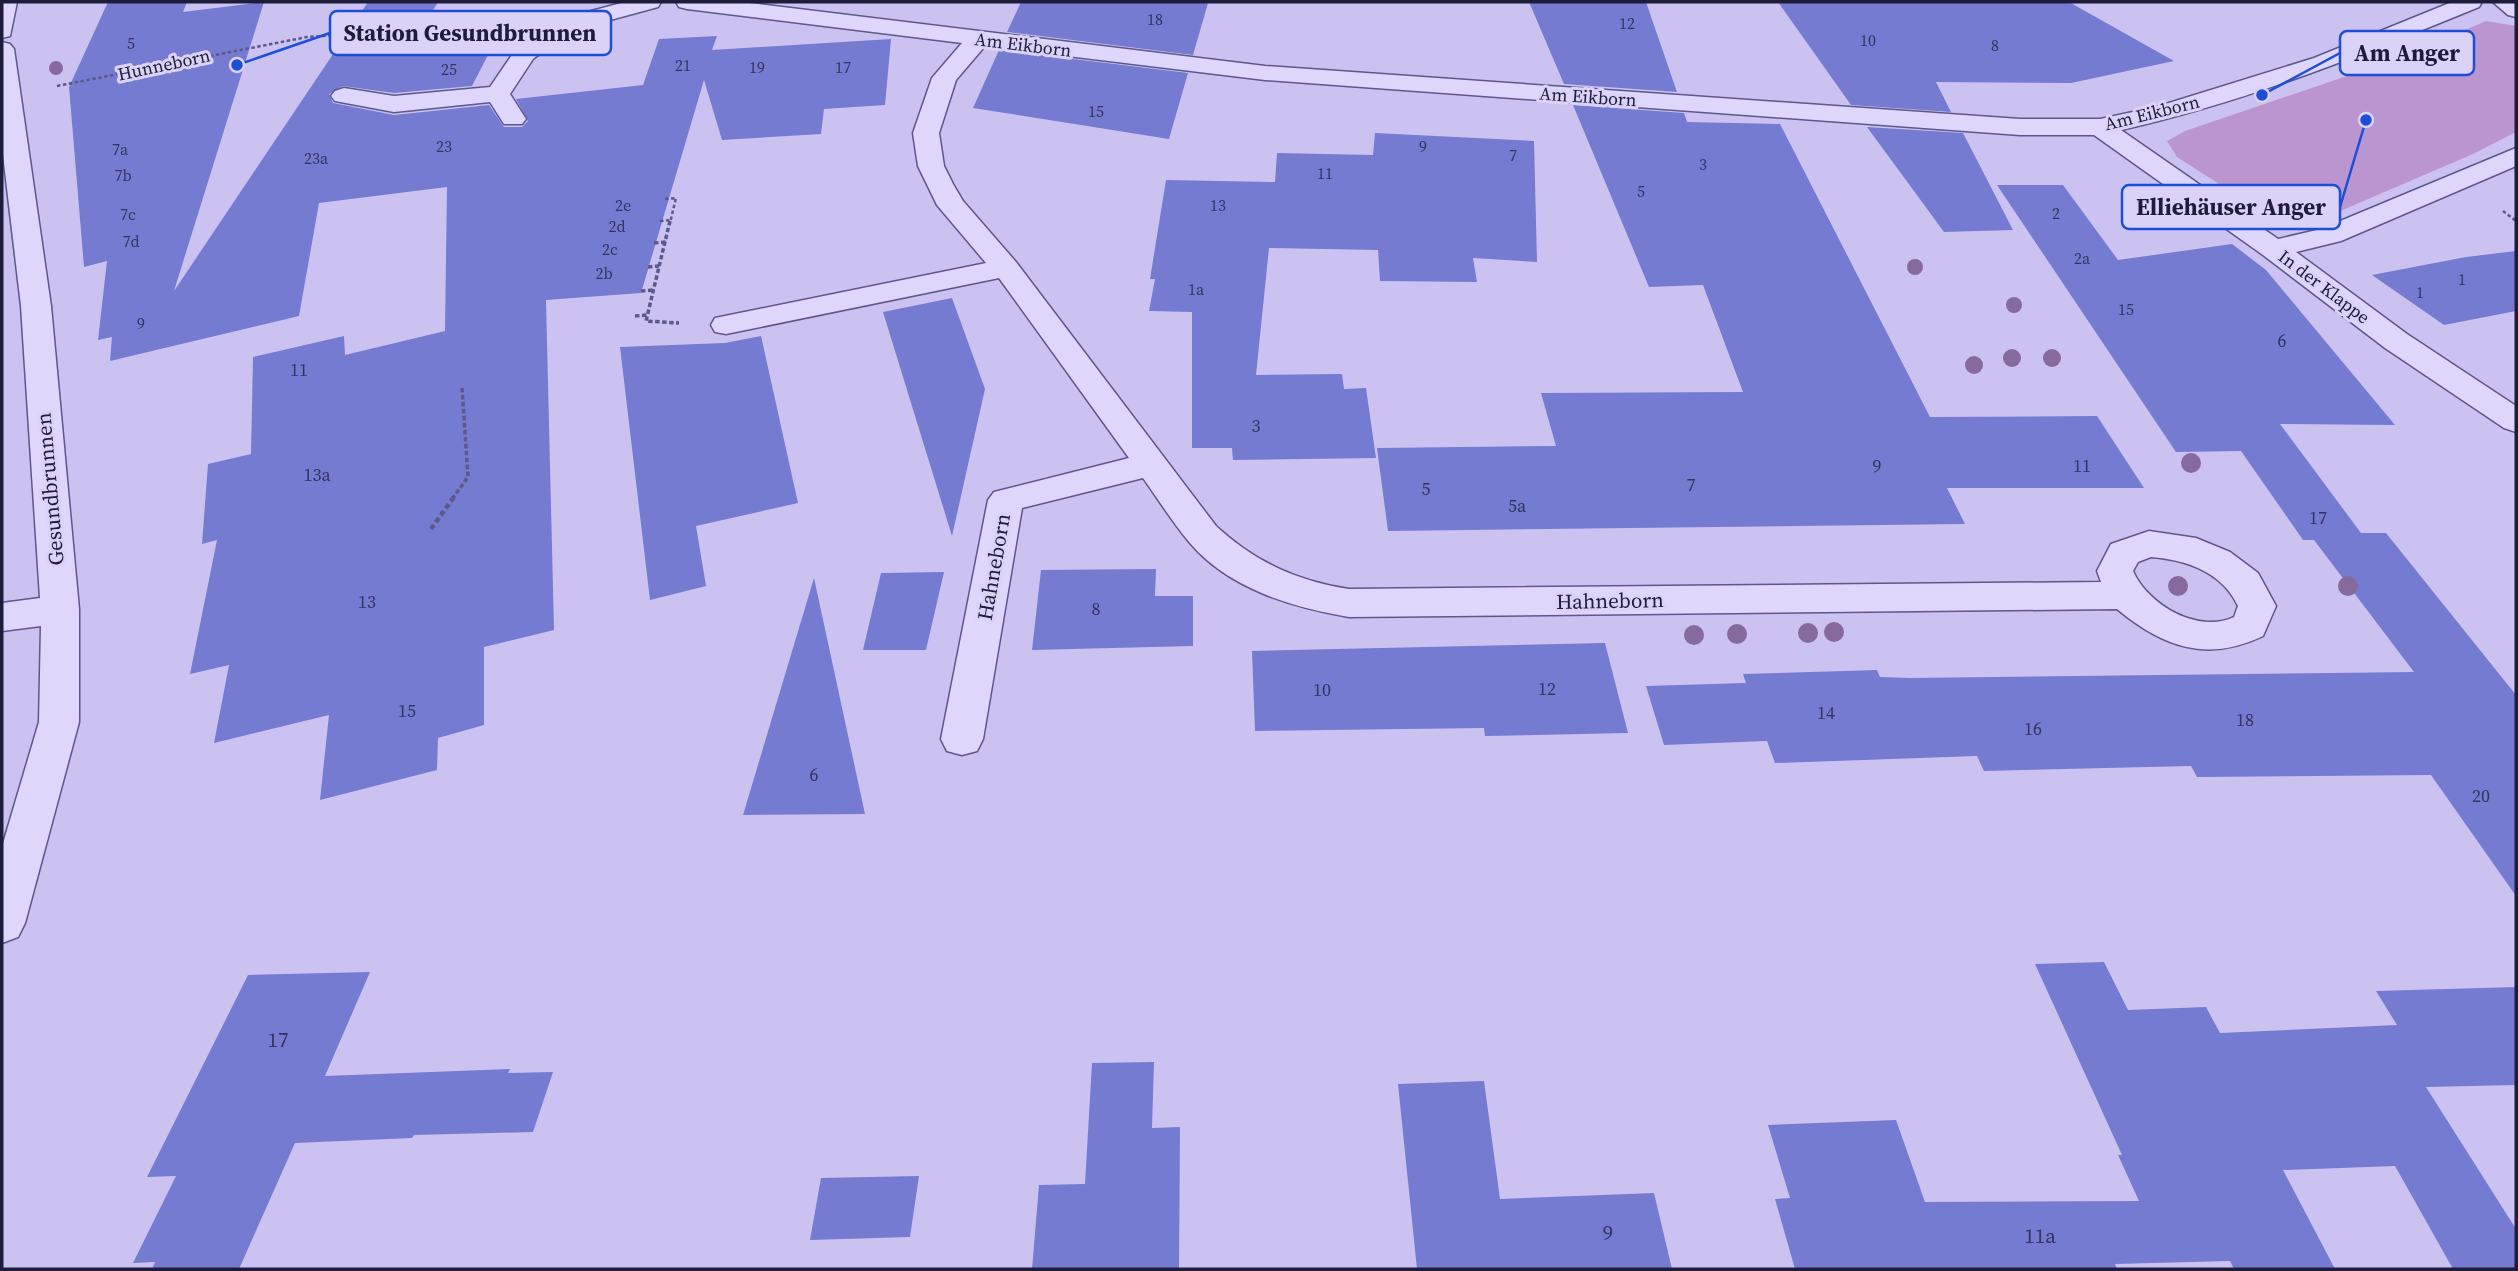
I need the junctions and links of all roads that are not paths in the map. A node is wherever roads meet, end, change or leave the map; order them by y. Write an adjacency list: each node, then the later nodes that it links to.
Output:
1 (6, 2): 7 (street)
2 (650, 2): 10 (street)
3 (687, 2): 8 (street, Am Eikborn)
4 (2471, 2): 13 (street, Am Eikborn)
5 (2504, 2): 6 (street)
6 (2516, 10)
7 (2, 31)
8 (978, 39): 13 (street, Am Eikborn); 16 (street, Hahneborn)
9 (2, 49): 21 (street, Gesundbrunnen)
10 (498, 94): 11 (street); 12 (street)
11 (344, 96)
12 (513, 120)
13 (2099, 127): 15 (street, In der Klappe)
14 (2516, 156): 15 (street)
15 (2273, 249): 18 (street, In der Klappe)
16 (1006, 268): 17 (street); 19 (street, Hahneborn)
17 (726, 325)
18 (2516, 421)
19 (1152, 464): 20 (street, Hahneborn); 23 (street, Hahneborn)
20 (2125, 595)
21 (60, 609): 22 (street); 24 (street, Gesundbrunnen)
22 (2, 617)
23 (962, 739)
24 (5, 900)

